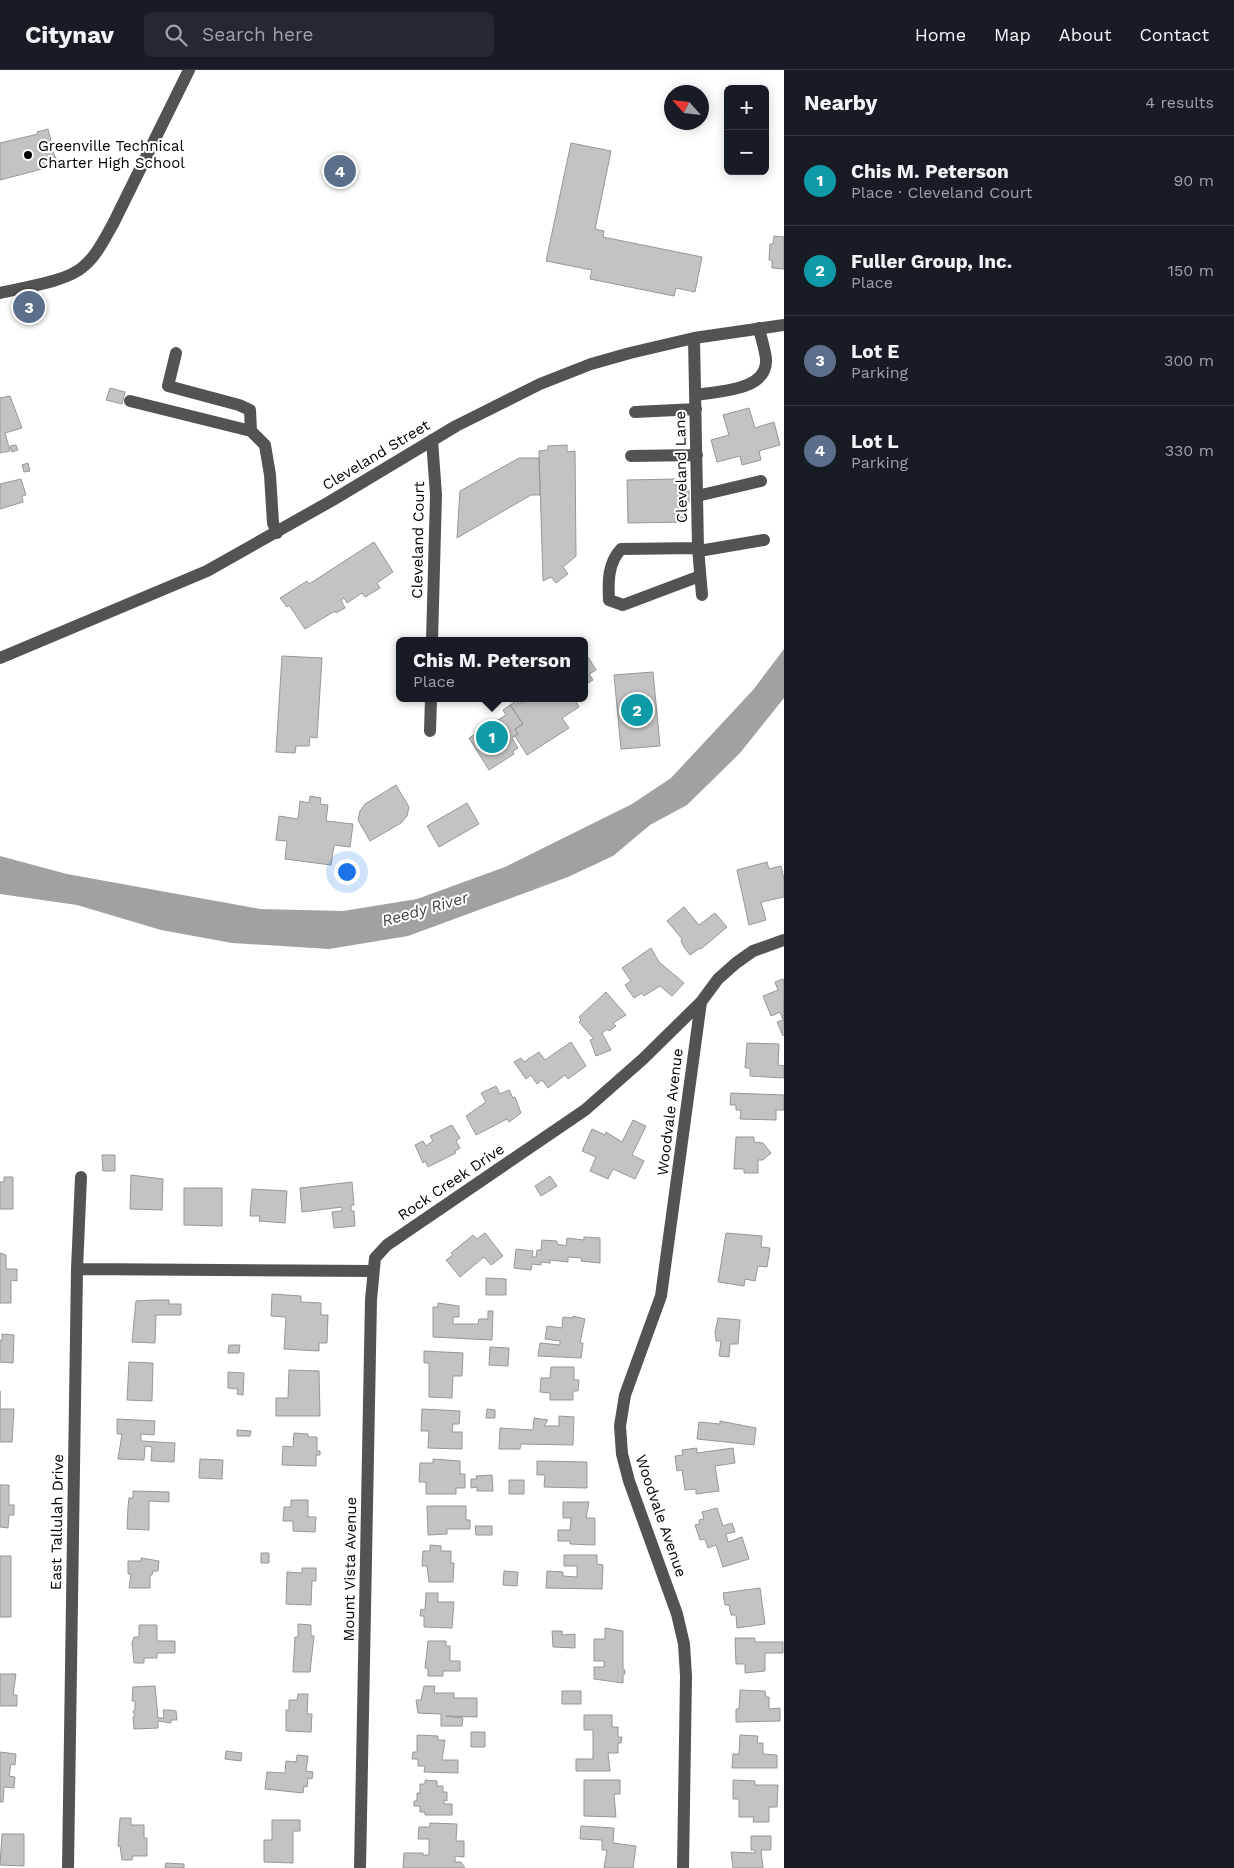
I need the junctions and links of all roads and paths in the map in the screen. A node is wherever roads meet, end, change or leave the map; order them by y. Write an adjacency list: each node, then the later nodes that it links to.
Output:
1 (189, 70): 2 (street)
2 (0, 293)
3 (784, 325): 4 (street, Cleveland Street)
4 (759, 328): 5 (street, Cleveland Street); 7 (street)
5 (694, 338): 7 (street, Cleveland Lane); 12 (street, Cleveland Street)
6 (176, 353): 11 (street)
7 (696, 395): 9 (street, Cleveland Lane)
8 (130, 401): 11 (street)
9 (696, 409): 10 (street); 13 (street, Cleveland Lane)
10 (635, 412)
11 (251, 431): 17 (street)
12 (432, 440): 17 (street, Cleveland Street); 22 (street, Cleveland Court)
13 (697, 454): 14 (street); 16 (street, Cleveland Lane)
14 (631, 456)
15 (761, 481): 16 (street)
16 (698, 496): 19 (street, Cleveland Lane)
17 (277, 533): 23 (street, Cleveland Street)
18 (764, 540): 19 (street)
19 (698, 550): 20 (street, Cleveland Lane); 20 (street)
20 (700, 576): 21 (street, Cleveland Lane)
21 (702, 594)
22 (432, 637)
23 (0, 658)
24 (431, 702): 25 (street)
25 (430, 731)
26 (784, 940): 27 (street, Rock Creek Drive)
27 (701, 1002): 30 (street, Rock Creek Drive); 33 (street, Woodvale Avenue)
28 (81, 1177): 29 (street, East Tallulah Drive)
29 (77, 1269): 30 (street); 31 (street, East Tallulah Drive)
30 (373, 1271): 32 (street, Mount Vista Avenue)
31 (68, 1868)
32 (360, 1868)
33 (683, 1868)

